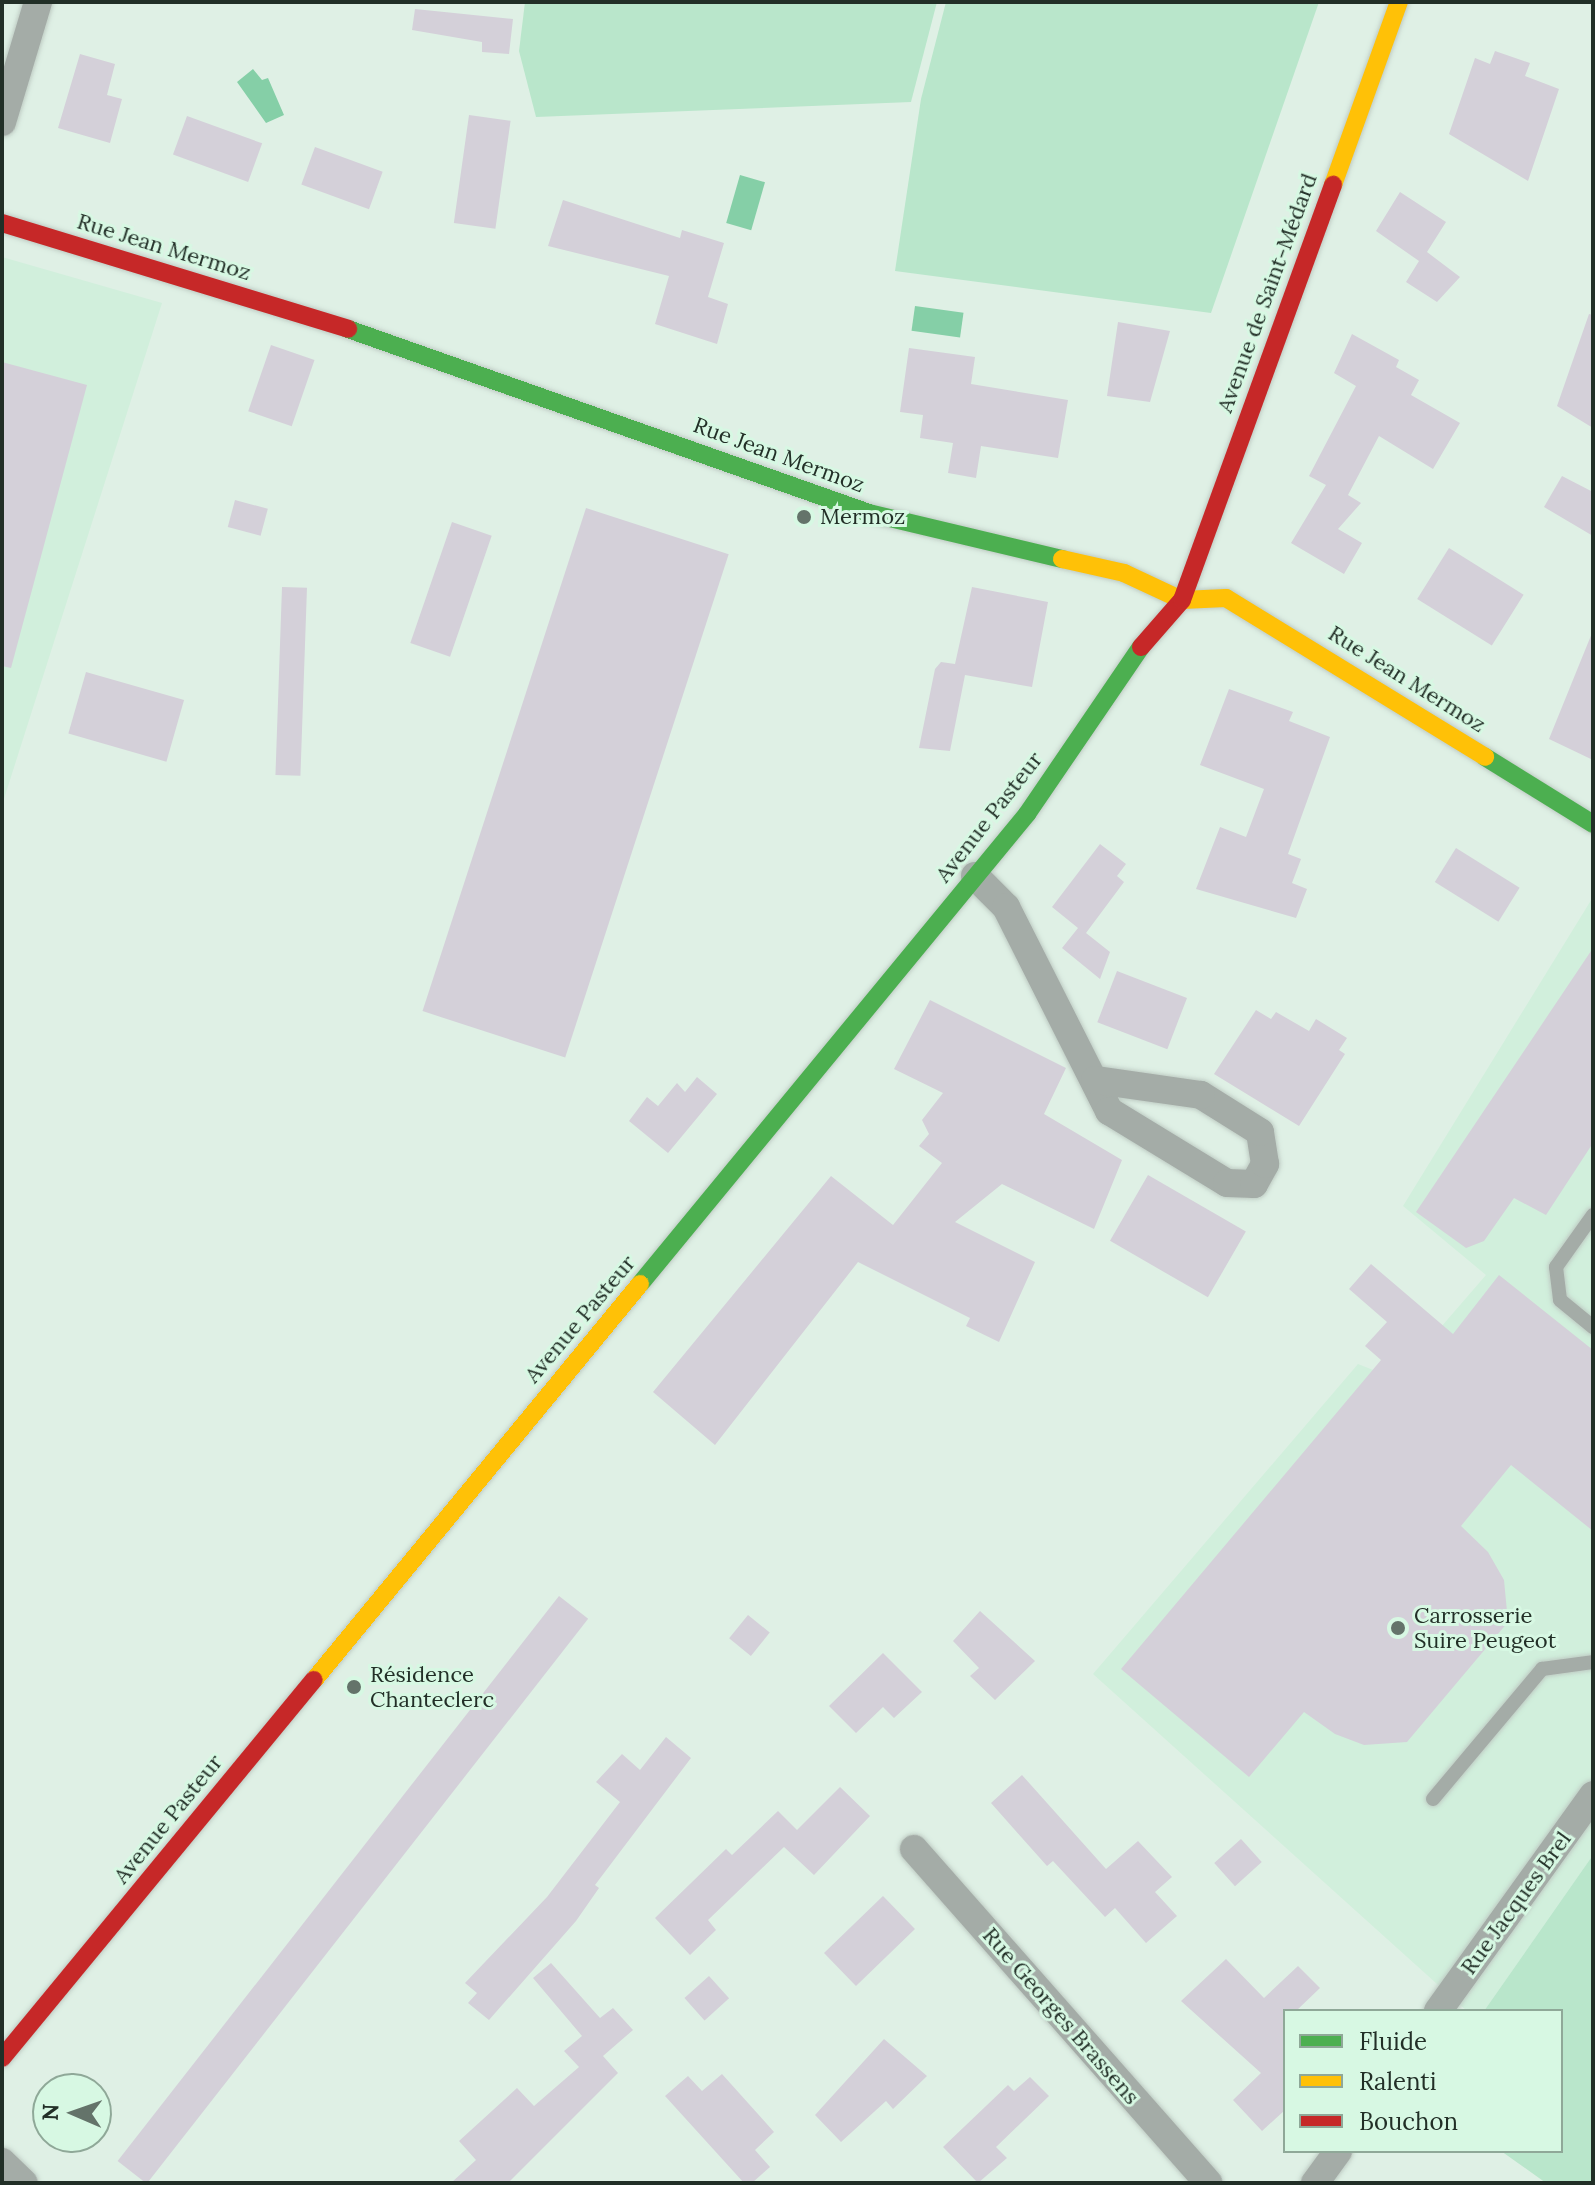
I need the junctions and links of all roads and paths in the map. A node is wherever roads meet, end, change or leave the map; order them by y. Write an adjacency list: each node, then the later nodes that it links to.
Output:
1 (38, 2): 3 (street)
2 (1399, 2): 5 (main road, Avenue de Saint-Médard)
3 (2, 122)
4 (2, 223): 5 (main road, Rue Jean Mermoz)
5 (1182, 600): 6 (main road, Rue Jean Mermoz); 7 (main road, Avenue Pasteur)
6 (1593, 824)
7 (975, 876): 8 (street); 16 (main road, Avenue Pasteur)
8 (1095, 1080): 8 (street)
9 (1593, 1215): 10 (lane)
10 (1593, 1327)
11 (1593, 1662): 13 (lane)
12 (1593, 1795): 15 (street, Rue Jacques Brel)
13 (1433, 1799)
14 (914, 1849): 18 (street, Rue Georges Brassens)
15 (1439, 2009)
16 (2, 2058)
17 (1337, 2153): 19 (street)
18 (1208, 2183)
19 (1315, 2183)

